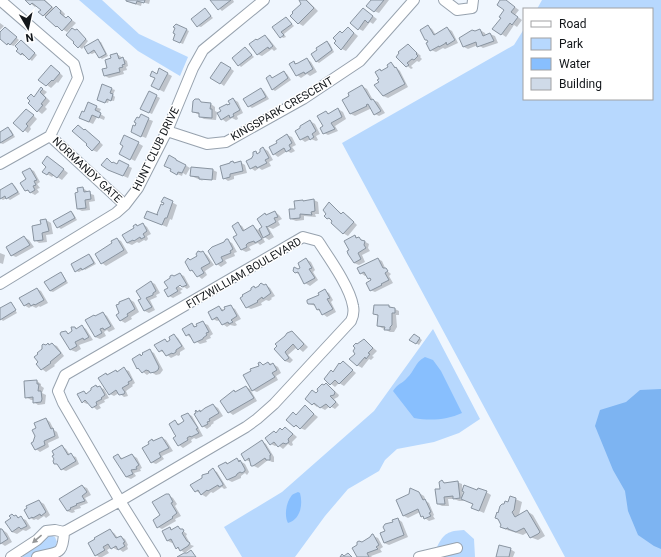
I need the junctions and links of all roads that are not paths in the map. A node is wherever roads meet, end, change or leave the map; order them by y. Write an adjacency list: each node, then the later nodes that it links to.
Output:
1 (0, 0): 7 (street)
2 (264, 0): 6 (street, HUNT CLUB DRIVE)
3 (414, 0): 6 (street, KINGSPARK CRESCENT)
4 (444, 0): 5 (street)
5 (473, 0)
6 (167, 131): 9 (street, HUNT CLUB DRIVE)
7 (50, 136): 8 (street); 9 (street, NORMANDY GATE)
8 (0, 164)
9 (124, 205): 10 (street, HUNT CLUB DRIVE)
10 (0, 284)
11 (120, 502): 11 (street, FITZWILLIAM BOULEVARD); 12 (street, FITZWILLIAM BOULEVARD); 16 (street)
12 (64, 532): 14 (street, FITZWILLIAM BOULEVARD, one-way to 14); 15 (street)
13 (457, 548): 17 (street)
14 (11, 557)
15 (37, 557)
16 (155, 557)
17 (419, 557)

